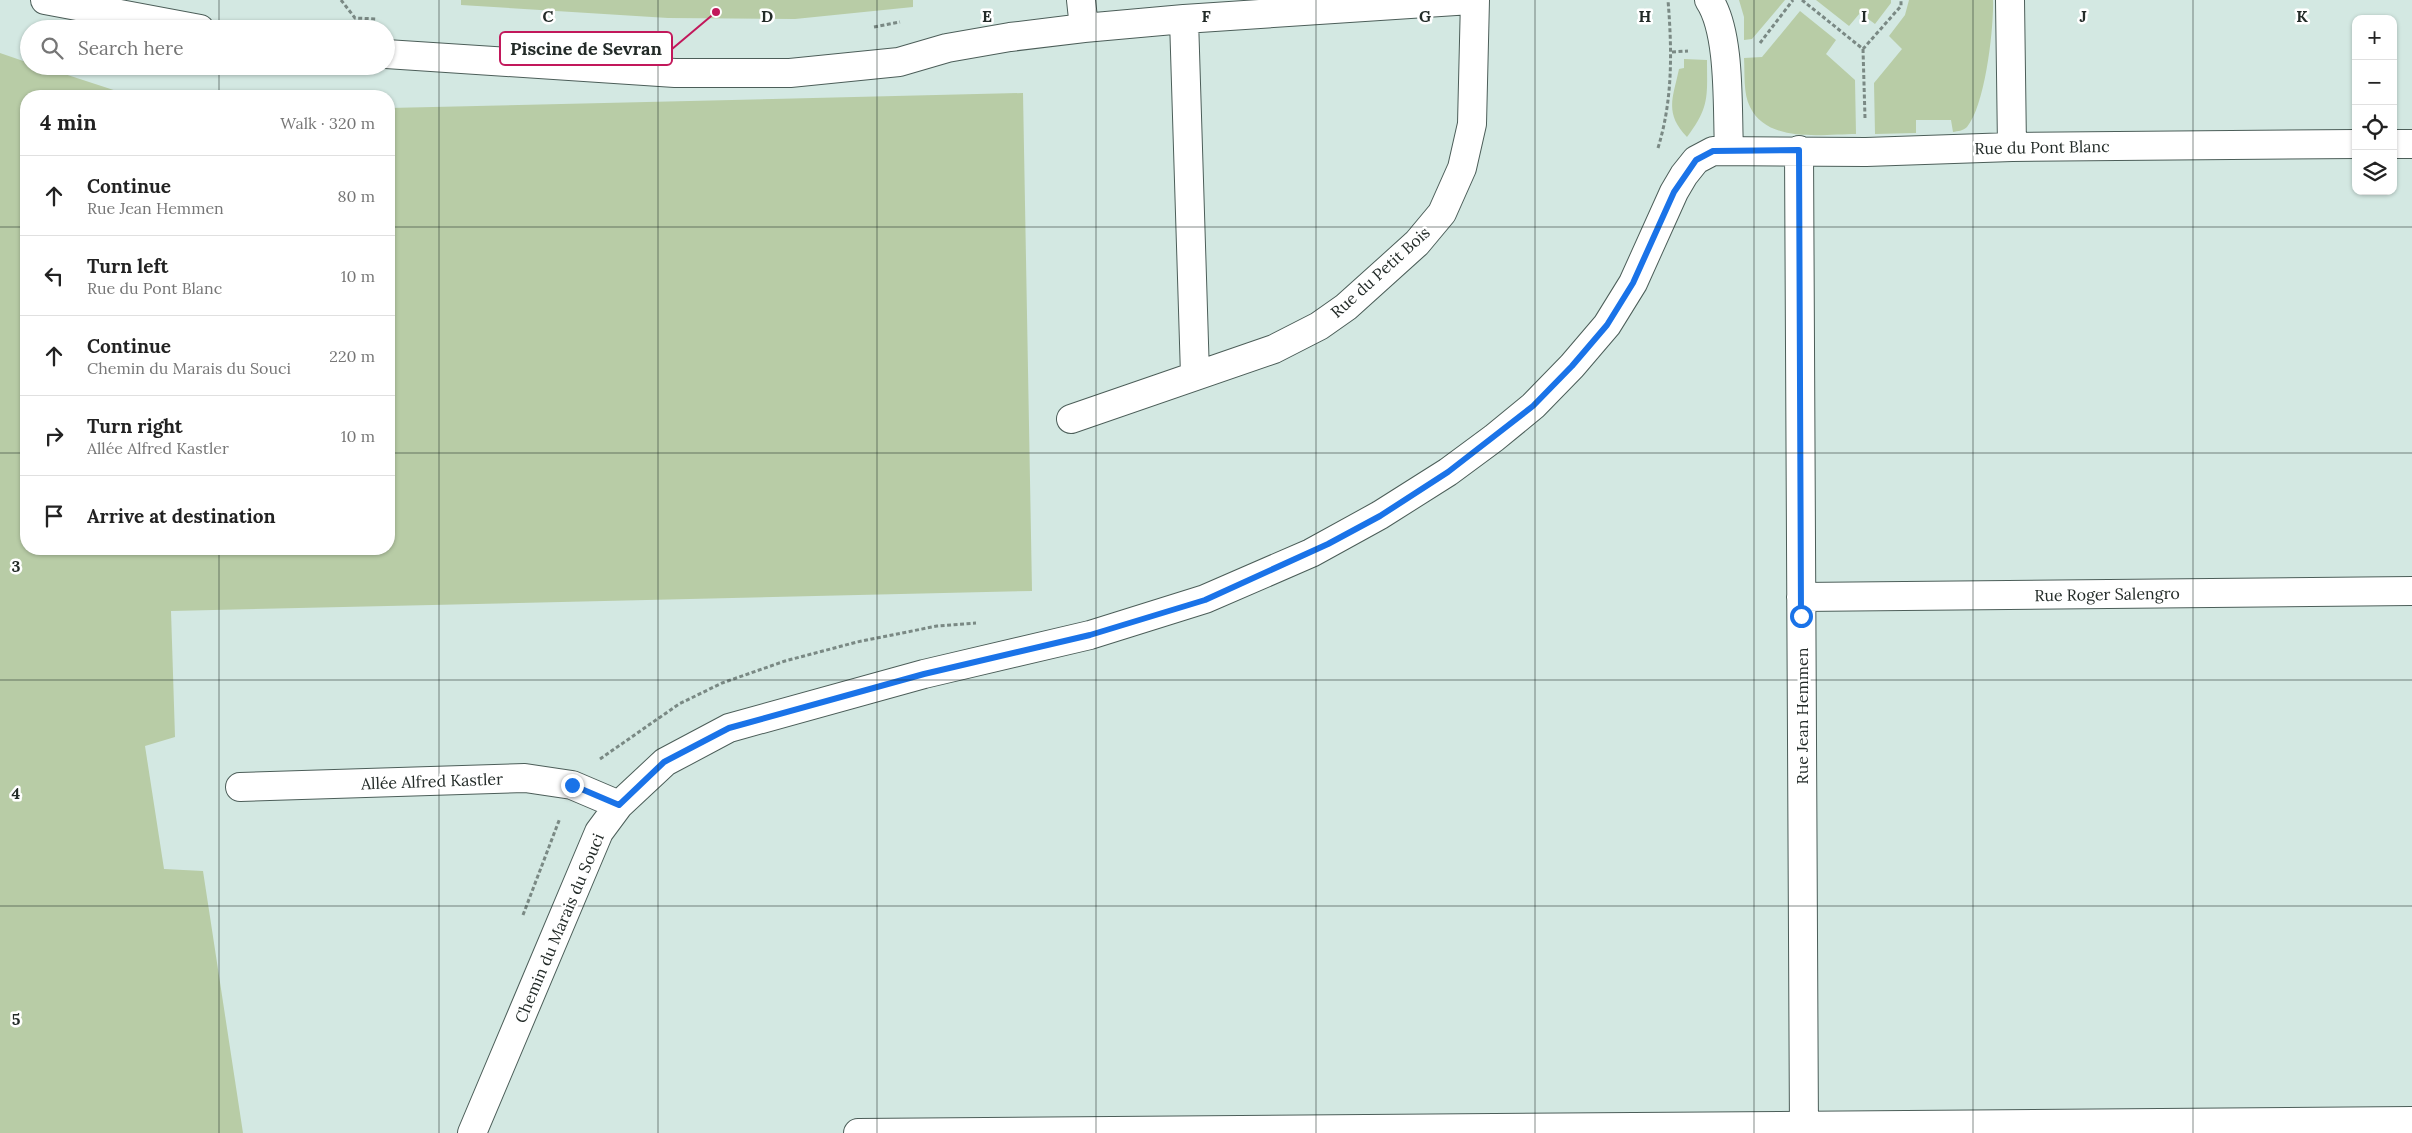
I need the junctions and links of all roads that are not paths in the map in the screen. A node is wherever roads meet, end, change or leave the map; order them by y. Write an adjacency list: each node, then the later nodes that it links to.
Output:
1 (45, 0): 7 (street)
2 (1082, 0): 8 (street)
3 (1473, 0): 6 (street); 16 (street, Rue du Petit Bois)
4 (1709, 0): 14 (street)
5 (2010, 0): 13 (street)
6 (1184, 19): 8 (street); 16 (street)
7 (152, 20)
8 (1084, 28): 9 (street)
9 (395, 55)
10 (2352, 144): 13 (street, Rue du Pont Blanc)
11 (2397, 144): 12 (street)
12 (2412, 144)
13 (2012, 147): 15 (street, Rue du Pont Blanc)
14 (1728, 149): 15 (street, Rue du Pont Blanc); 21 (street, Chemin du Marais du Souci)
15 (1799, 150): 19 (street, Rue Jean Hemmen)
16 (1196, 376): 17 (street, Rue du Petit Bois)
17 (1071, 419)
18 (2412, 591): 19 (street, Rue Roger Salengro)
19 (1801, 597): 23 (street, Rue Jean Hemmen)
20 (240, 787): 21 (street, Allée Alfred Kastler)
21 (619, 805): 24 (street, Chemin du Marais du Souci)
22 (2412, 1122): 23 (street)
23 (1804, 1129): 25 (street)
24 (479, 1130)
25 (858, 1133)

